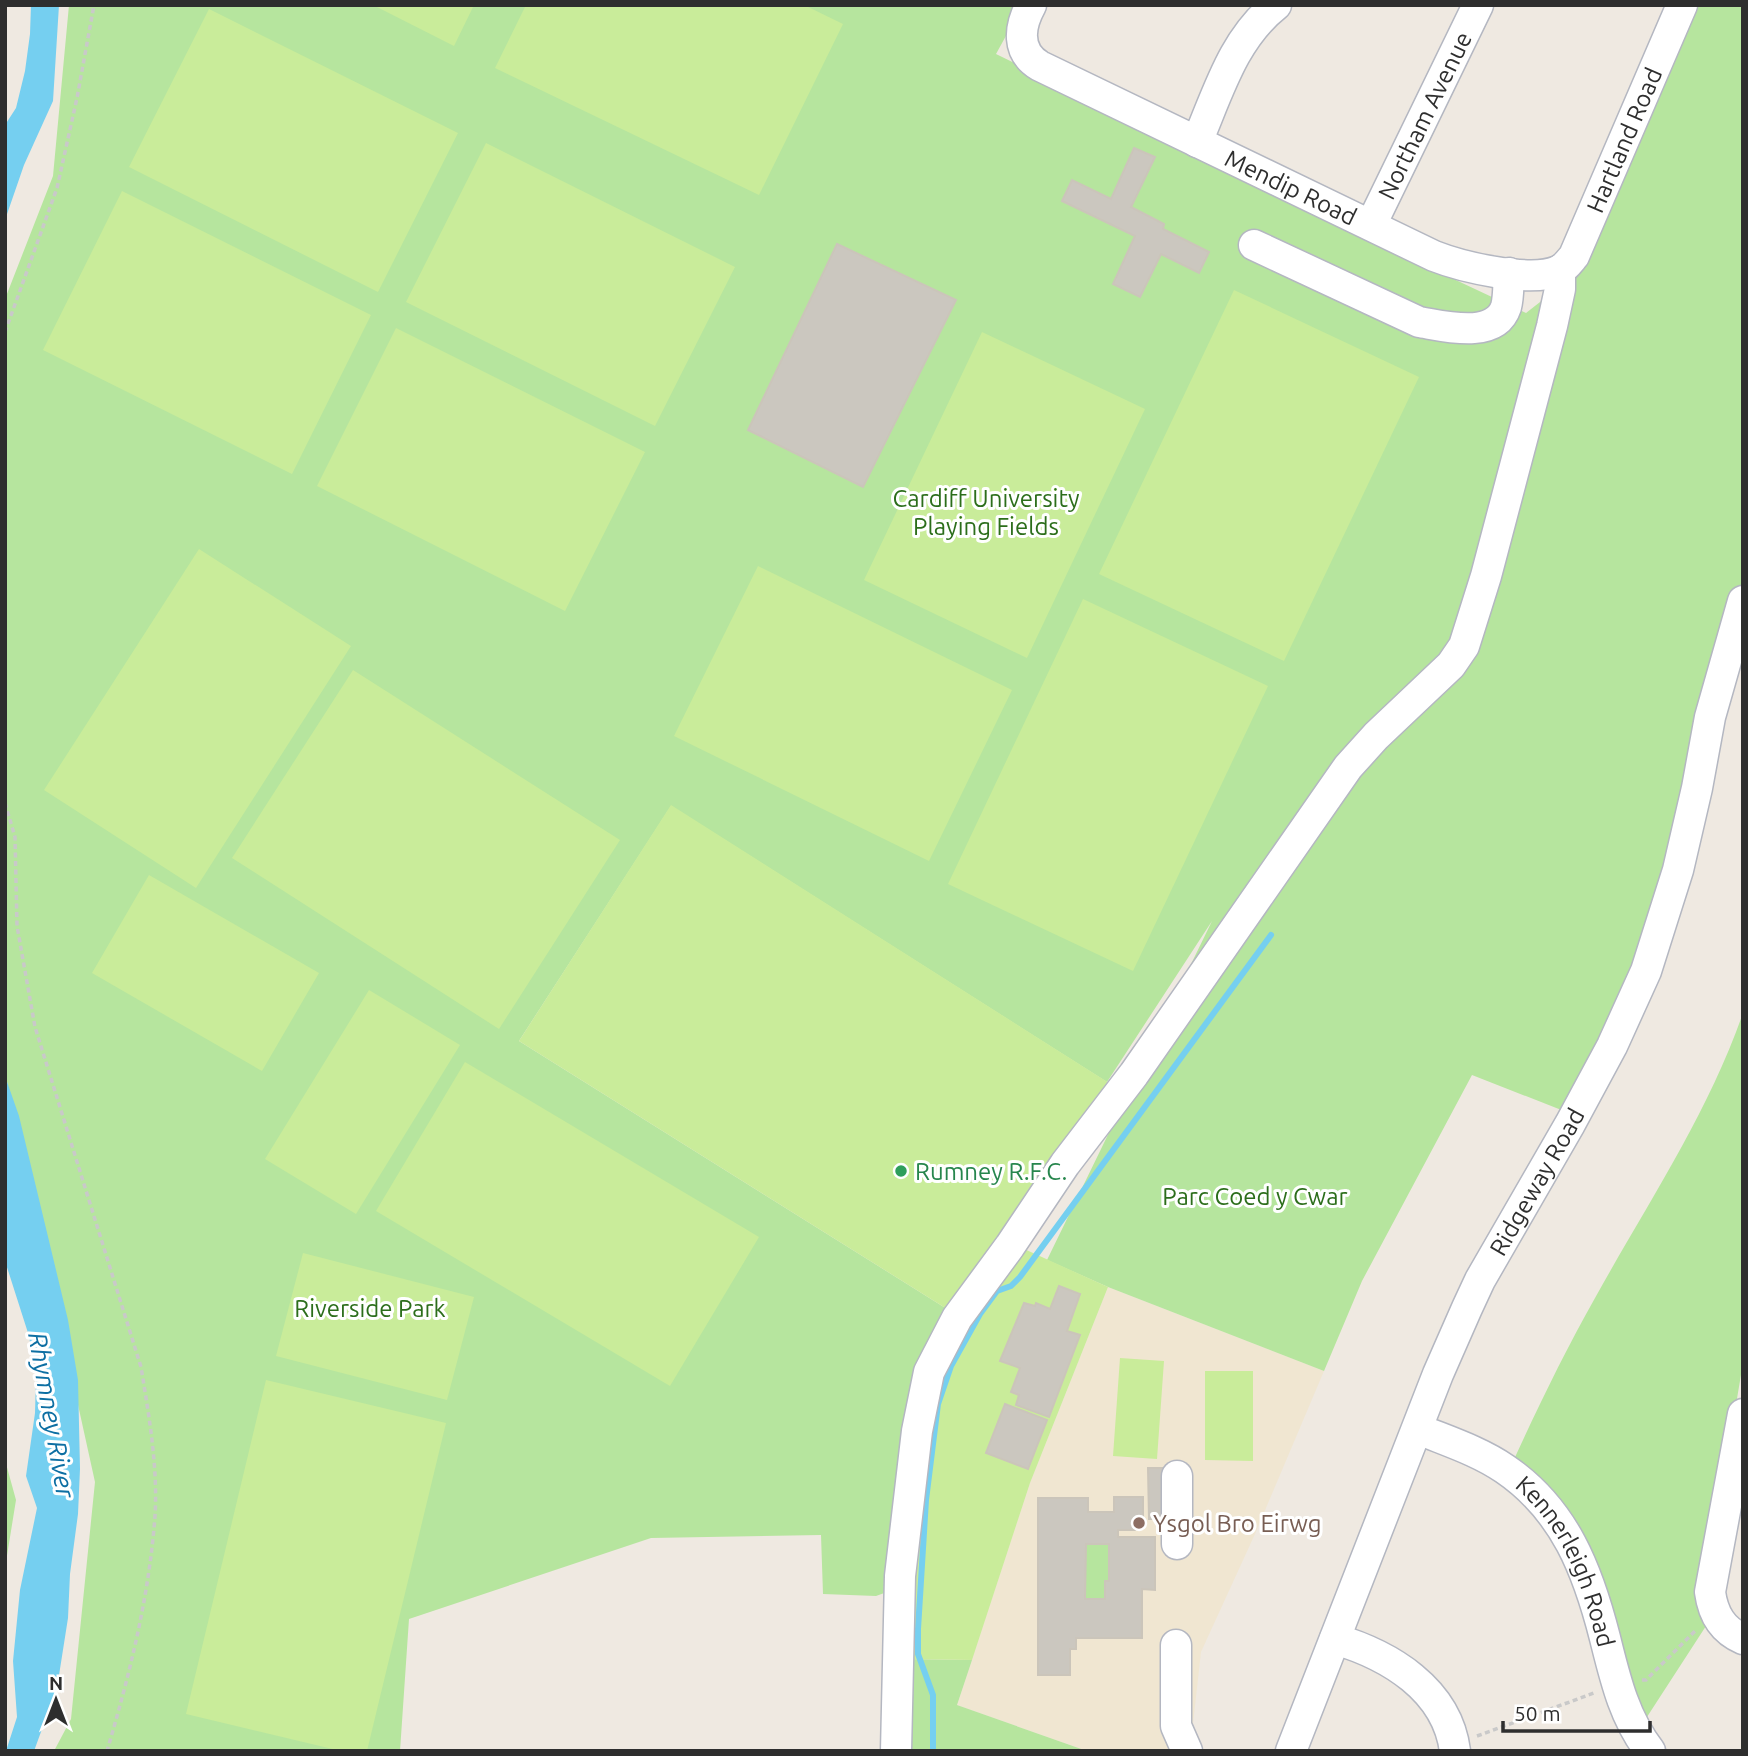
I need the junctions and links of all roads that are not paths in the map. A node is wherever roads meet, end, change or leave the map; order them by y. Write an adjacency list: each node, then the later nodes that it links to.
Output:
1 (1031, 5): 5 (street, Mendip Road)
2 (1276, 5): 5 (street)
3 (1682, 5): 8 (street, Hartland Road)
4 (1469, 8): 6 (street, Northam Avenue)
5 (1197, 142): 6 (street, Mendip Road)
6 (1371, 225): 9 (street, Mendip Road)
7 (1254, 245): 9 (street)
8 (1560, 270): 9 (street, Mendip Road); 19 (street)
9 (1509, 273)
10 (1743, 601): 12 (street, Ridgeway Road)
11 (1743, 1414): 16 (street)
12 (1418, 1429): 15 (street, Ridgeway Road); 22 (street, Kennerleigh Road)
13 (1177, 1476): 14 (street)
14 (1177, 1544)
15 (1335, 1639): 18 (street); 21 (street, Ridgeway Road)
16 (1743, 1639)
17 (1176, 1645): 20 (street)
18 (1455, 1748)
19 (896, 1751)
20 (1187, 1751)
21 (1291, 1751)
22 (1650, 1751)

